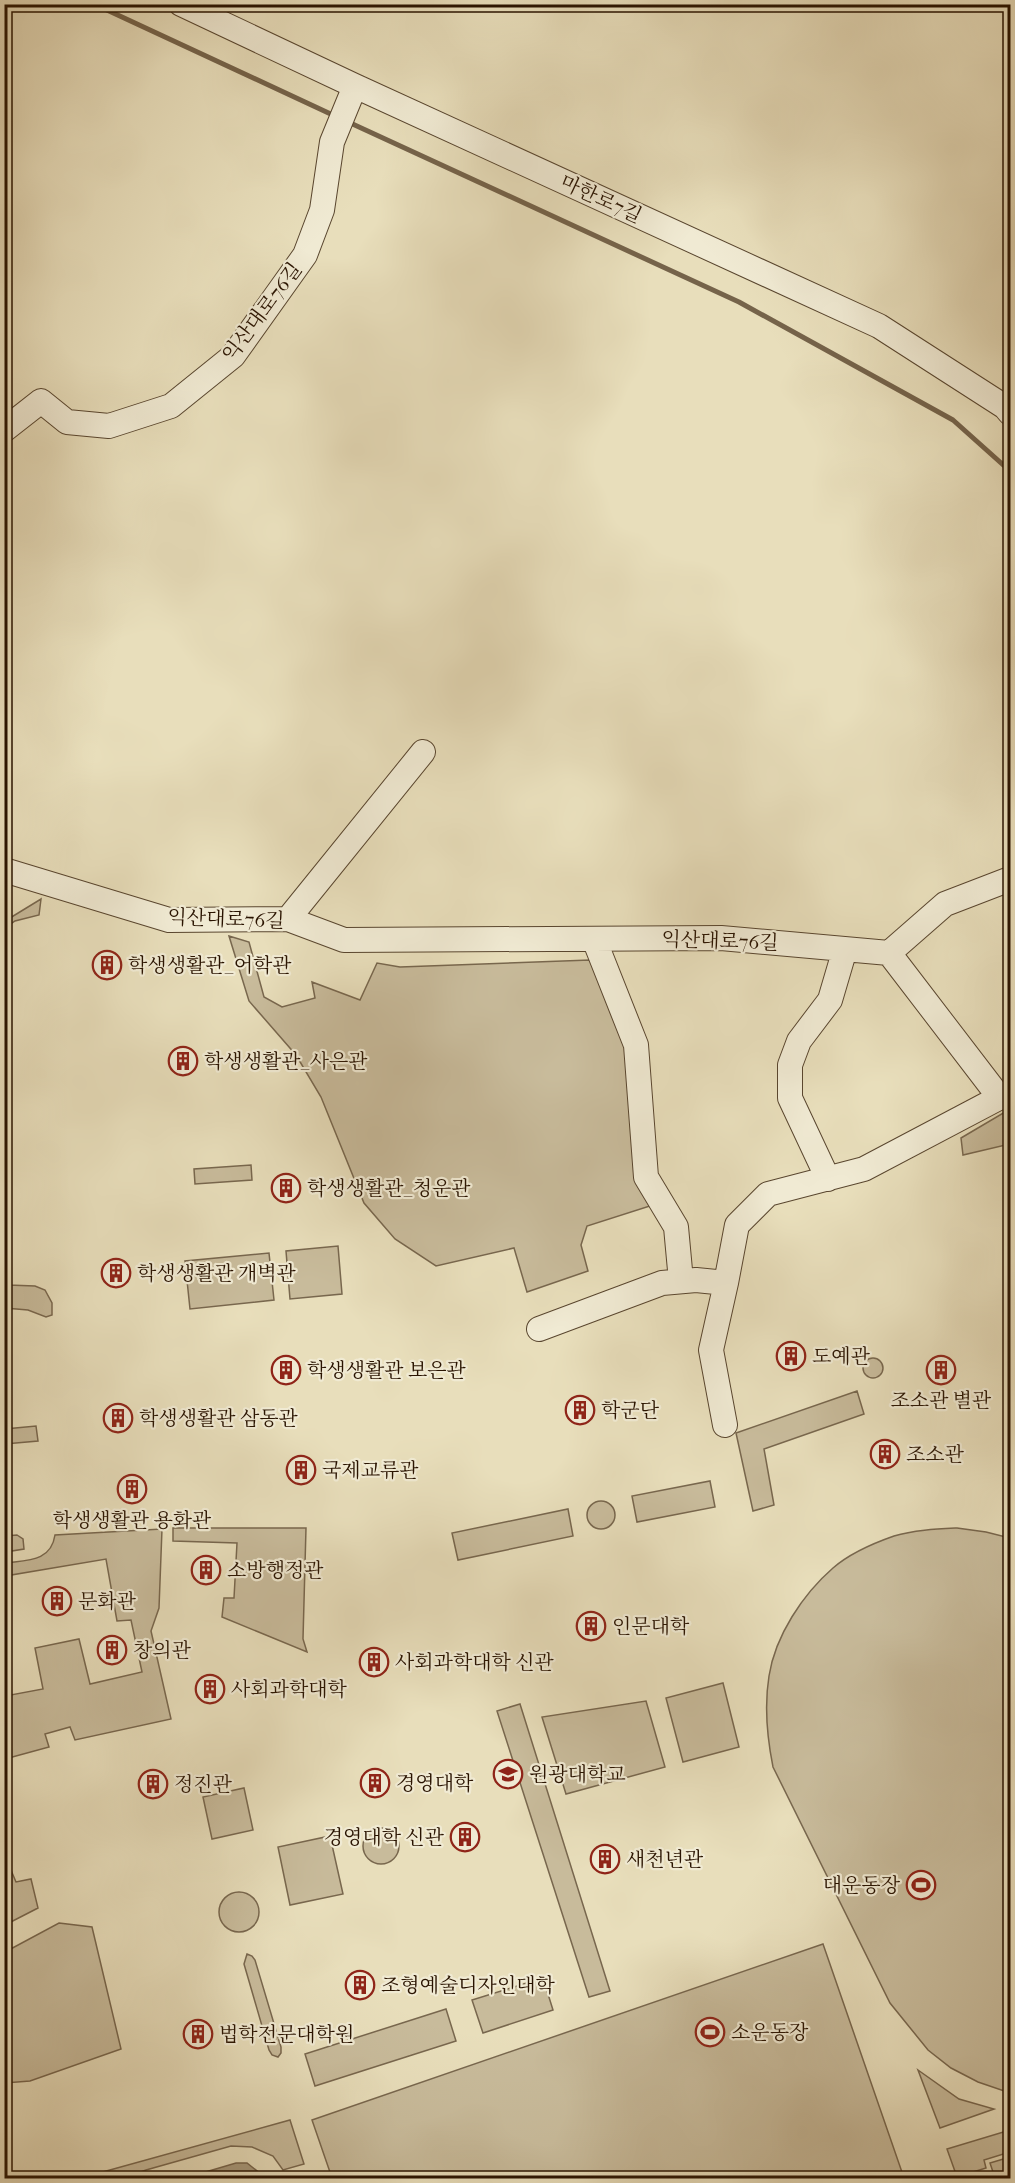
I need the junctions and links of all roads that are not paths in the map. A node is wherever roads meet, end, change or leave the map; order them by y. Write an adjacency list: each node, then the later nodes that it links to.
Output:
1 (182, 4): 2 (street, 마한로7길)
2 (350, 97): 3 (street, 마한로7길); 4 (street, 익산대로76길)
3 (1011, 413)
4 (4, 430)
5 (423, 752): 8 (street)
6 (4, 870): 8 (street, 익산대로76길)
7 (1011, 879): 11 (street)
8 (288, 919): 9 (street, 익산대로76길)
9 (594, 939): 10 (street, 익산대로76길); 14 (street)
10 (846, 950): 11 (street, 익산대로76길); 13 (street)
11 (889, 953): 12 (street)
12 (1005, 1095): 13 (street)
13 (828, 1179): 15 (street)
14 (681, 1281): 15 (street); 16 (street)
15 (726, 1283): 17 (street)
16 (539, 1329)
17 (726, 1425)

